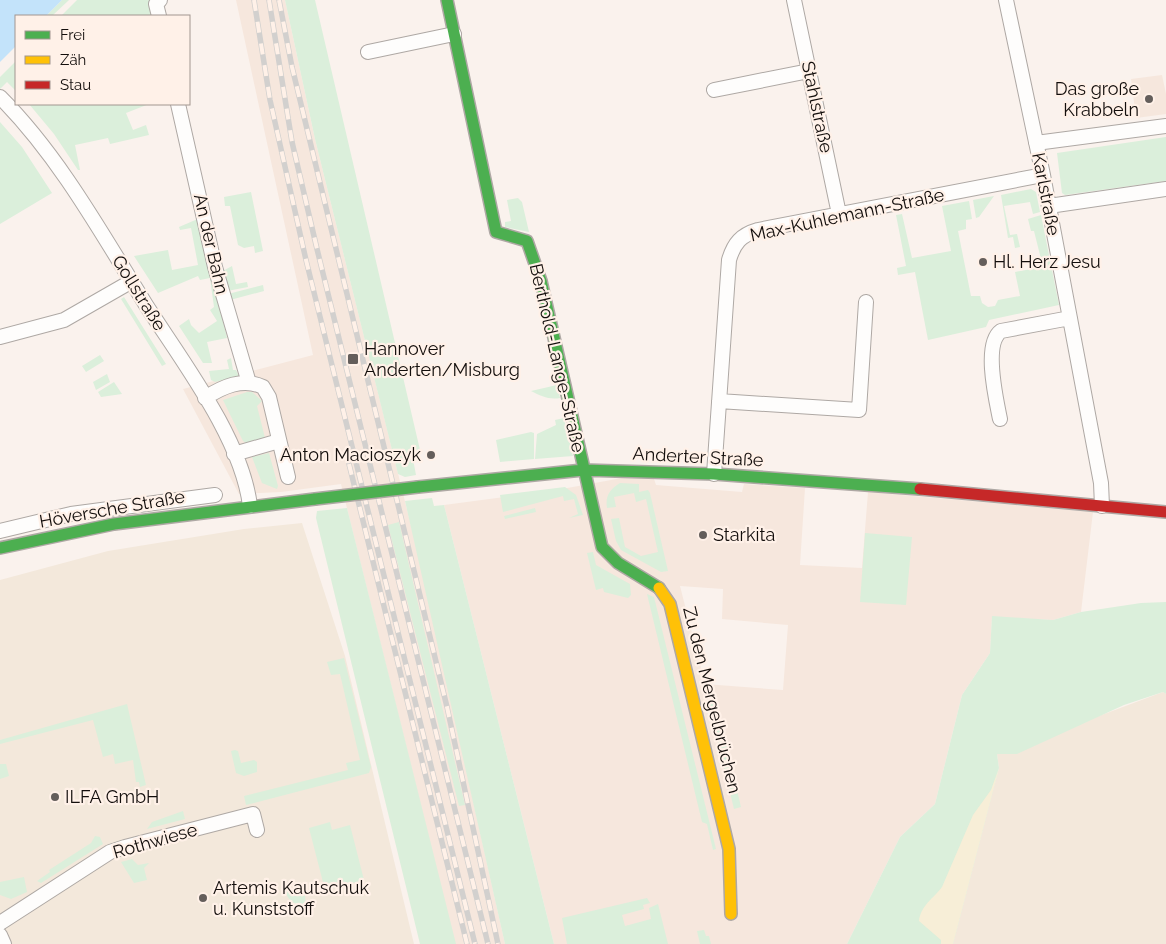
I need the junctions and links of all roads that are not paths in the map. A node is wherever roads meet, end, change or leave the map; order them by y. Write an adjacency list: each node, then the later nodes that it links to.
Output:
1 (160, 0): 5 (street)
2 (447, 0): 6 (main road, Berthold-Lange-Straße)
3 (794, 0): 8 (street, Stahlstraße)
4 (1006, 0): 13 (street, Karlstraße)
5 (159, 15)
6 (454, 34): 7 (street); 28 (main road, Berthold-Lange-Straße)
7 (368, 52)
8 (809, 71): 9 (street); 17 (street, Stahlstraße)
9 (714, 90)
10 (0, 97): 18 (street, Gollstraße)
11 (178, 105): 22 (street, An der Bahn)
12 (1166, 126): 13 (street)
13 (1036, 143): 14 (street, Karlstraße)
14 (1043, 174): 16 (street, Karlstraße); 17 (street, Max-Kuhlemann-Straße)
15 (1166, 189): 16 (street)
16 (1049, 206): 20 (street, Karlstraße)
17 (840, 214): 24 (street, Max-Kuhlemann-Straße)
18 (132, 281): 21 (street); 23 (street, Gollstraße)
19 (866, 302): 24 (street)
20 (1070, 318): 25 (street); 33 (street, Karlstraße)
21 (0, 337)
22 (250, 383): 23 (street); 26 (street)
23 (205, 398): 27 (street, Gollstraße)
24 (719, 401): 29 (street, Max-Kuhlemann-Straße)
25 (1000, 419)
26 (279, 441): 27 (street); 30 (street)
27 (234, 454): 32 (street, Gollstraße)
28 (583, 470): 29 (main road, Anderter Straße); 32 (main road, Anderter Straße, bridge); 39 (main road, Zu den Mergelbrüchen)
29 (714, 474): 33 (main road, Anderter Straße)
30 (288, 477)
31 (215, 495): 36 (street)
32 (250, 506): 34 (main road, Anderter Straße)
33 (1102, 506): 35 (main road, Anderter Straße)
34 (230, 508): 37 (main road, Höversche Straße)
35 (1166, 512)
36 (0, 531)
37 (0, 548)
38 (257, 830): 40 (street, Rothwiese)
39 (730, 914)
40 (0, 923)
41 (0, 935): 42 (street)
42 (4, 944)

